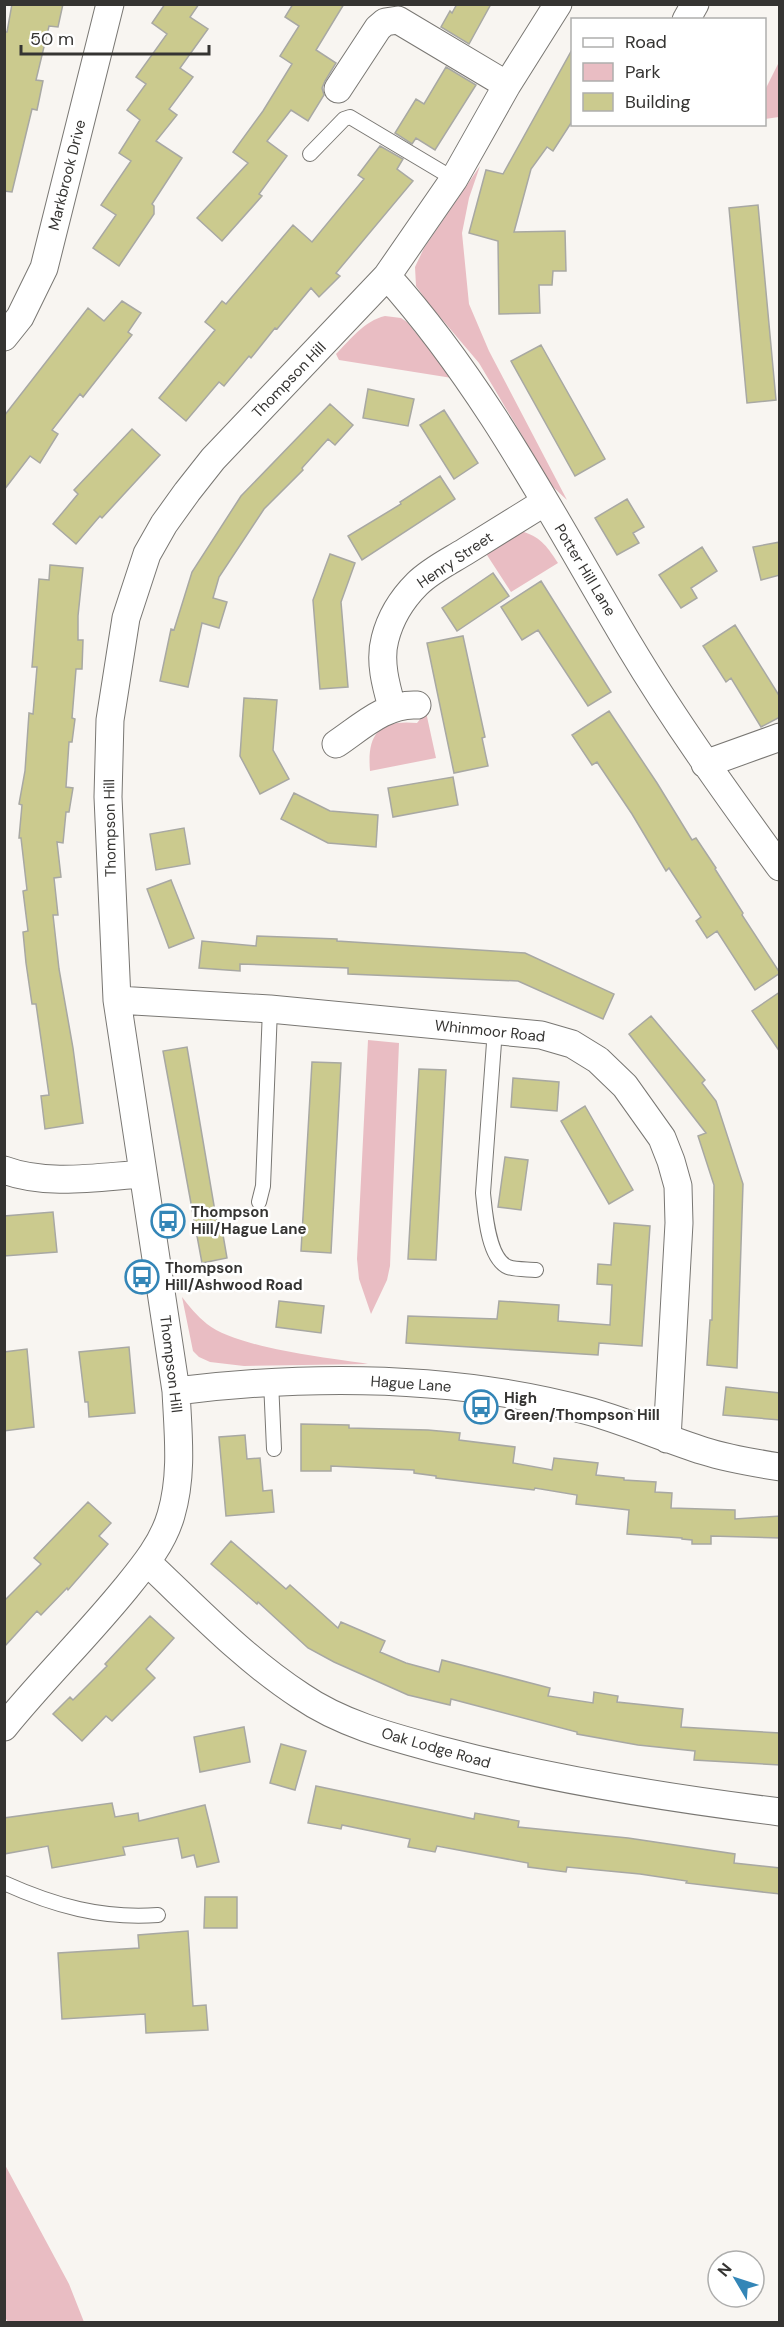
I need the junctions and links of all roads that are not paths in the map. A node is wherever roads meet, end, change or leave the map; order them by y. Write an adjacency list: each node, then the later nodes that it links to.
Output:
1 (110, 4): 10 (street, Markbrook Drive)
2 (695, 4): 4 (street)
3 (562, 11): 5 (street, Thompson Hill)
4 (687, 18)
5 (507, 85): 6 (street); 8 (street, Thompson Hill)
6 (338, 89)
7 (310, 154): 8 (lane)
8 (454, 179): 9 (street, Thompson Hill)
9 (387, 276): 11 (street, Potter Hill Lane); 16 (street, Thompson Hill)
10 (4, 337)
11 (545, 502): 13 (street, Henry Street); 14 (street, Potter Hill Lane)
12 (780, 737): 14 (street)
13 (336, 744)
14 (705, 764): 15 (street, Potter Hill Lane)
15 (780, 867)
16 (117, 1000): 17 (street, Whinmoor Road); 20 (street, Thompson Hill)
17 (270, 1009): 18 (street, Whinmoor Road); 21 (lane)
18 (495, 1029): 22 (lane); 25 (street, Whinmoor Road)
19 (4, 1170): 20 (street)
20 (142, 1174): 24 (street, Thompson Hill)
21 (259, 1202)
22 (536, 1270)
23 (271, 1381): 24 (street, Hague Lane); 25 (street, Hague Lane); 26 (lane)
24 (176, 1391): 28 (street, Thompson Hill)
25 (668, 1438): 27 (street, Hague Lane)
26 (274, 1449)
27 (780, 1467)
28 (147, 1562): 29 (street, Thompson Hill); 30 (street, Oak Lodge Road)
29 (4, 1727)
30 (780, 1812)
31 (4, 1883): 32 (lane)
32 (158, 1915)

